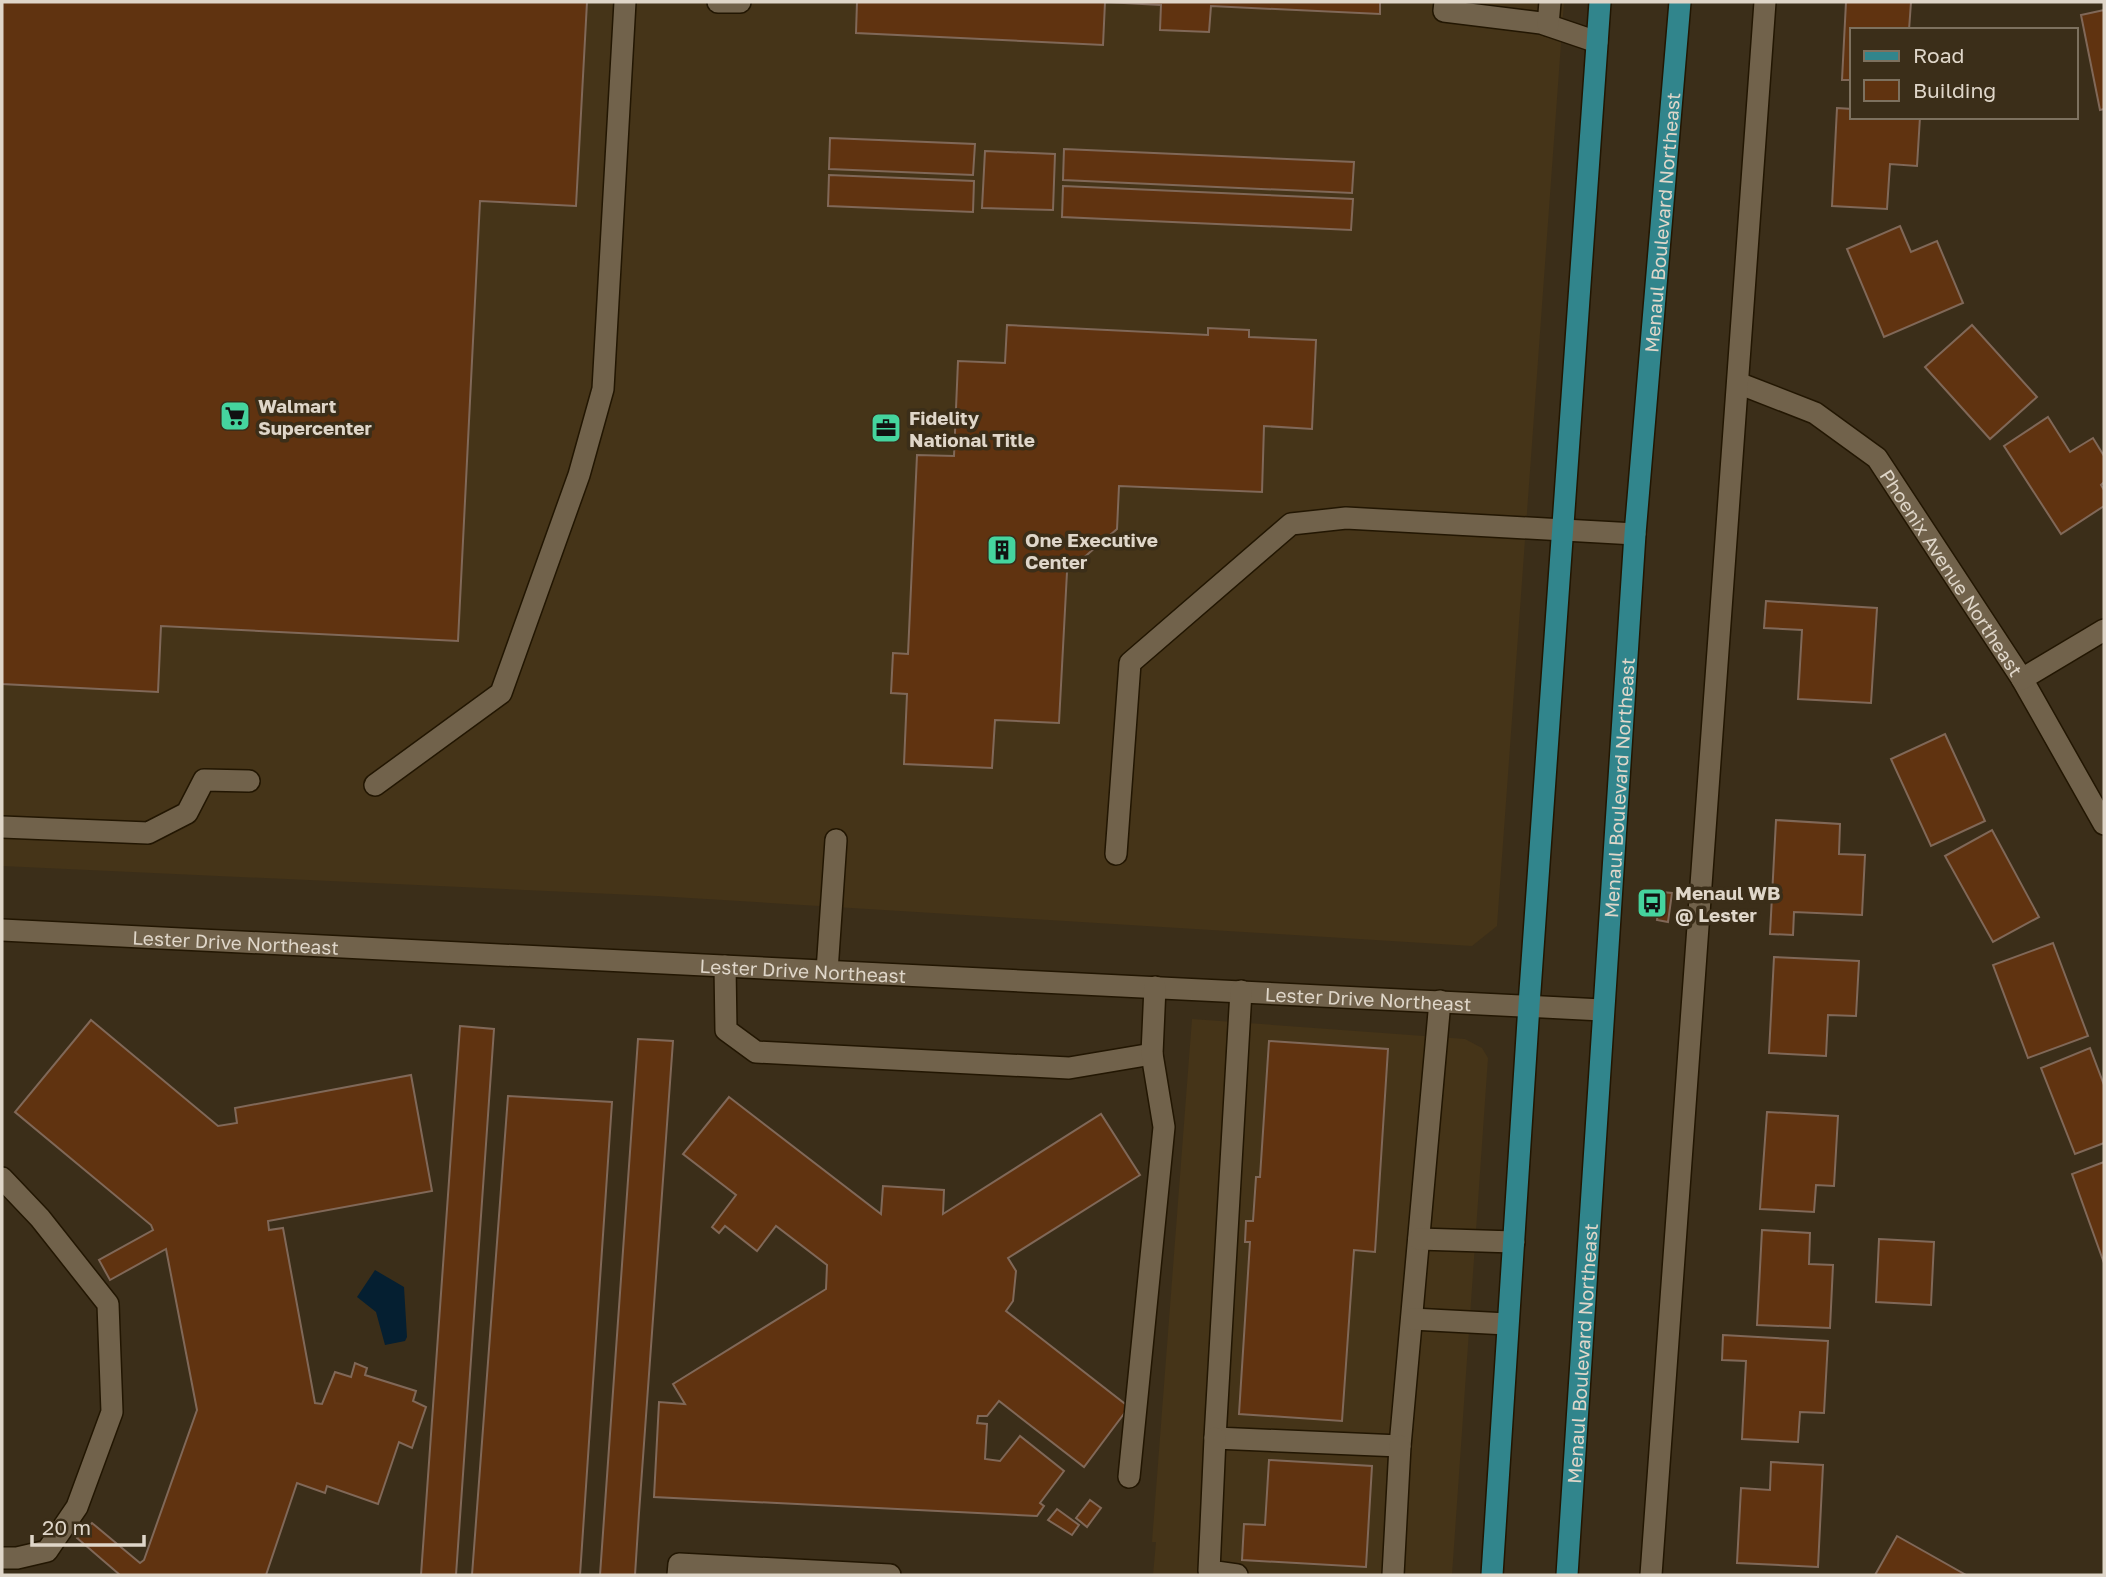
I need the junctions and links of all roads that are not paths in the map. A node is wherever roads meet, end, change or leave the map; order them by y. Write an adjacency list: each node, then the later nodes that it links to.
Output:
1 (625, 2): 17 (street)
2 (718, 2): 3 (street)
3 (740, 2)
4 (1445, 2): 9 (street)
5 (1550, 2): 9 (street)
6 (1600, 2): 10 (main road)
7 (1680, 2): 13 (main road, Menaul Boulevard Northeast)
8 (1765, 2): 11 (street)
9 (1548, 26): 10 (street)
10 (1597, 42): 12 (main road)
11 (1738, 383): 15 (street, Phoenix Avenue Northeast); 46 (street)
12 (1562, 531): 13 (street); 21 (street); 28 (main road)
13 (1635, 534): 29 (main road, Menaul Boulevard Northeast)
14 (2104, 630): 15 (street)
15 (2022, 679): 18 (street, Phoenix Avenue Northeast)
16 (249, 781): 19 (street)
17 (375, 785)
18 (2104, 824)
19 (2, 827)
20 (836, 840): 24 (street)
21 (1116, 854)
22 (2, 930): 23 (street, Lester Drive Northeast)
23 (725, 966): 24 (street, Lester Drive Northeast); 30 (street)
24 (827, 971): 25 (street, Lester Drive Northeast)
25 (1155, 987): 26 (street, Lester Drive Northeast); 30 (street)
26 (1241, 991): 27 (street, Lester Drive Northeast); 36 (street)
27 (1440, 1001): 28 (street, Lester Drive Northeast); 32 (street)
28 (1529, 1005): 29 (street, Lester Drive Northeast); 33 (main road)
29 (1602, 1010): 45 (main road, Menaul Boulevard Northeast)
30 (1152, 1054): 38 (street)
31 (2, 1178): 39 (street)
32 (1419, 1238): 33 (street); 34 (street)
33 (1514, 1242): 35 (main road)
34 (1412, 1319): 35 (street); 37 (street)
35 (1507, 1324): 44 (main road)
36 (1215, 1438): 37 (street); 42 (street)
37 (1400, 1446): 43 (street)
38 (1129, 1477)
39 (2, 1558)
40 (678, 1575): 41 (street)
41 (890, 1575)
42 (1237, 1575)
43 (1393, 1575)
44 (1492, 1575)
45 (1567, 1575)
46 (1651, 1575)

